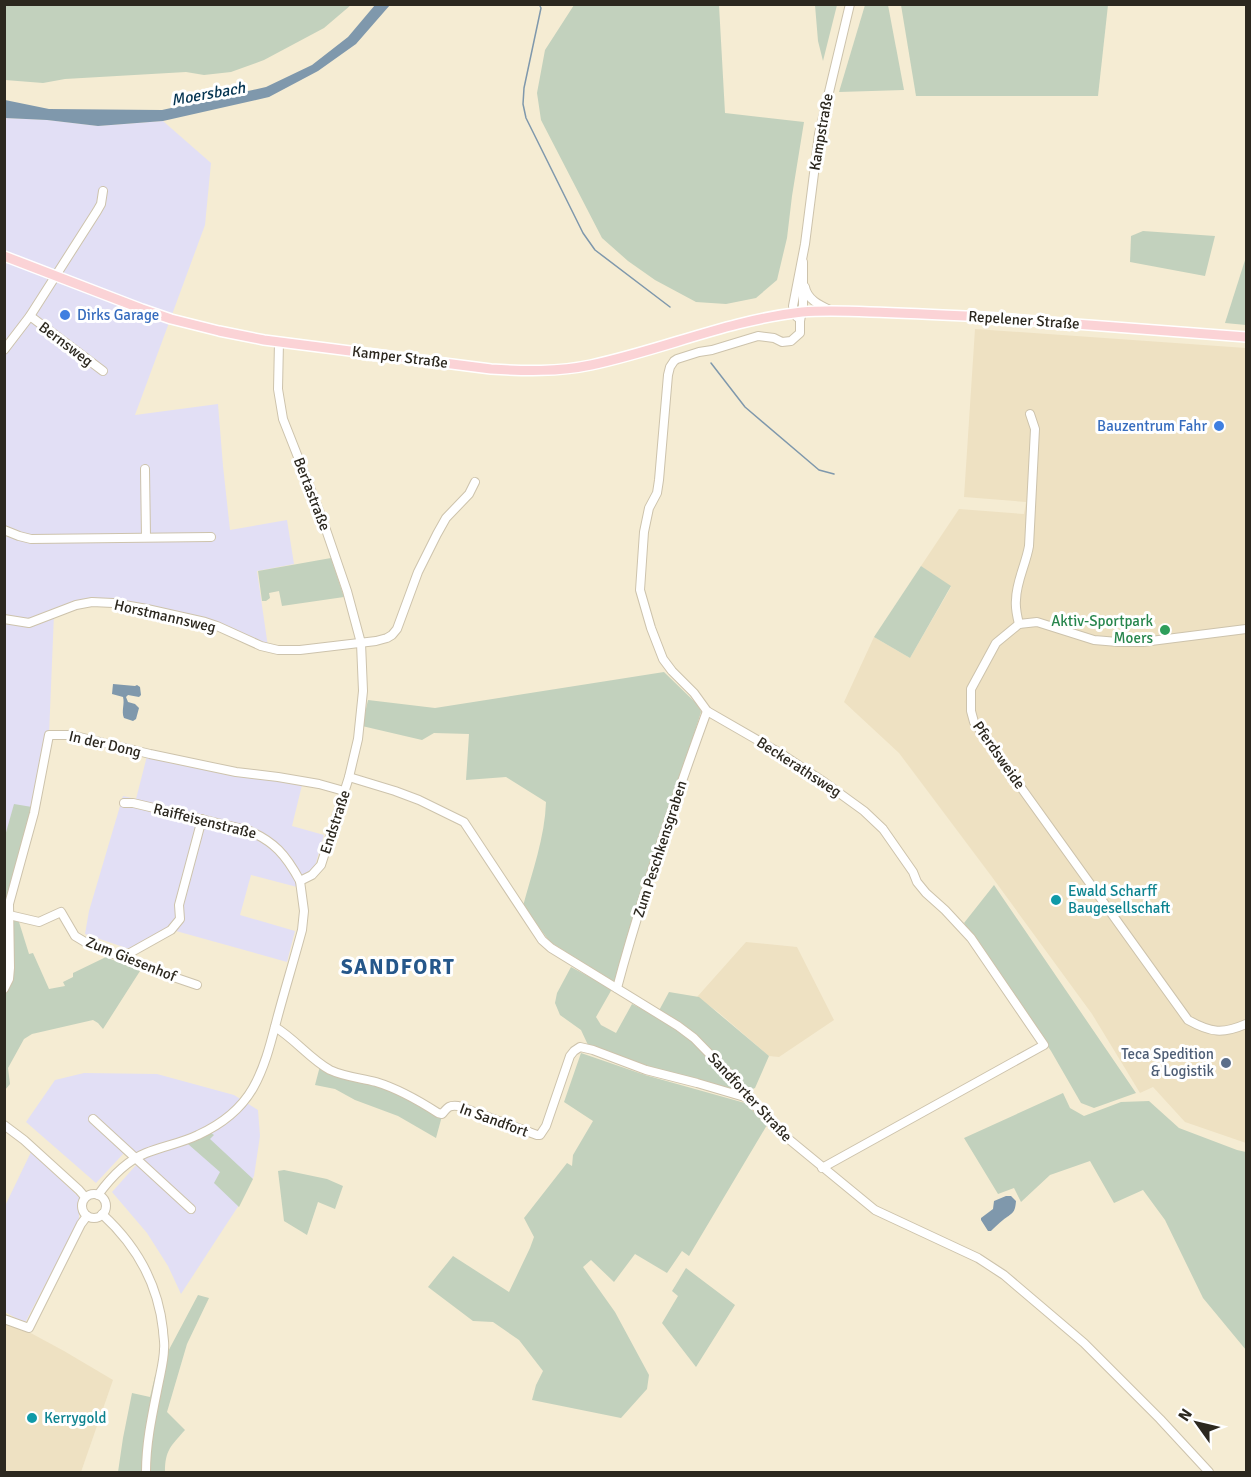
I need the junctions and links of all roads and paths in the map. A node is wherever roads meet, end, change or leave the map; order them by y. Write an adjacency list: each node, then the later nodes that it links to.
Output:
1 (850, 4): 4 (street, Kampstraße)
2 (103, 191): 5 (street, Bernsweg)
3 (4, 256): 5 (main road, Kamper Straße)
4 (803, 262): 6 (street, Kampstraße); 9 (street, Kampstraße)
5 (56, 276): 8 (street, Bernsweg); 11 (main road, Kamper Straße)
6 (804, 278): 7 (street, Kampstraße); 9 (street, Kampstraße)
7 (831, 311): 9 (main road, Repelener Straße); 10 (main road, Repelener Straße)
8 (30, 316): 12 (street, Bernsweg); 13 (street, Bernsweg)
9 (799, 316): 11 (main road, Kamper Straße); 24 (street, Beckerathsweg)
10 (1246, 337)
11 (279, 342): 23 (street, Bertastraße)
12 (4, 350)
13 (103, 371)
14 (1030, 414): 21 (street)
15 (145, 469): 18 (street)
16 (475, 482): 23 (street)
17 (4, 530): 18 (street)
18 (146, 537): 19 (street)
19 (211, 537)
20 (4, 619): 23 (street, Horstmannsweg)
21 (1019, 624): 22 (street); 35 (street, Pferdsweide)
22 (1246, 629)
23 (361, 644): 25 (street, Endstraße)
24 (707, 711): 33 (street, Zum Peschkensgraben); 41 (street, Beckerathsweg)
25 (349, 777): 26 (street, Endstraße); 33 (street, Sandforter Straße)
26 (344, 791): 29 (street, Endstraße); 30 (street, In der Dong)
27 (124, 803): 28 (street, Raiffeisenstraße)
28 (202, 819): 29 (street, Raiffeisenstraße); 31 (street)
29 (300, 881): 36 (street)
30 (9, 915): 31 (street, Zum Giesenhof); 34 (street, In der Dong)
31 (122, 958): 32 (street, Zum Giesenhof)
32 (197, 985)
33 (617, 988): 37 (street, Sandforter Straße)
34 (4, 989)
35 (1246, 1024)
36 (275, 1027): 37 (street, In Sandfort); 40 (street)
37 (748, 1098): 41 (street, Sandforter Straße)
38 (93, 1119): 40 (street)
39 (4, 1125): 43 (street)
40 (136, 1158): 42 (street); 44 (street)
41 (822, 1168): 49 (street, Sandforter Straße)
42 (98, 1194): 43 (street); 45 (street)
43 (85, 1197): 46 (street)
44 (191, 1209)
45 (102, 1214): 46 (street); 48 (street)
46 (87, 1216): 47 (street)
47 (4, 1318)
48 (146, 1473)
49 (1209, 1473)

